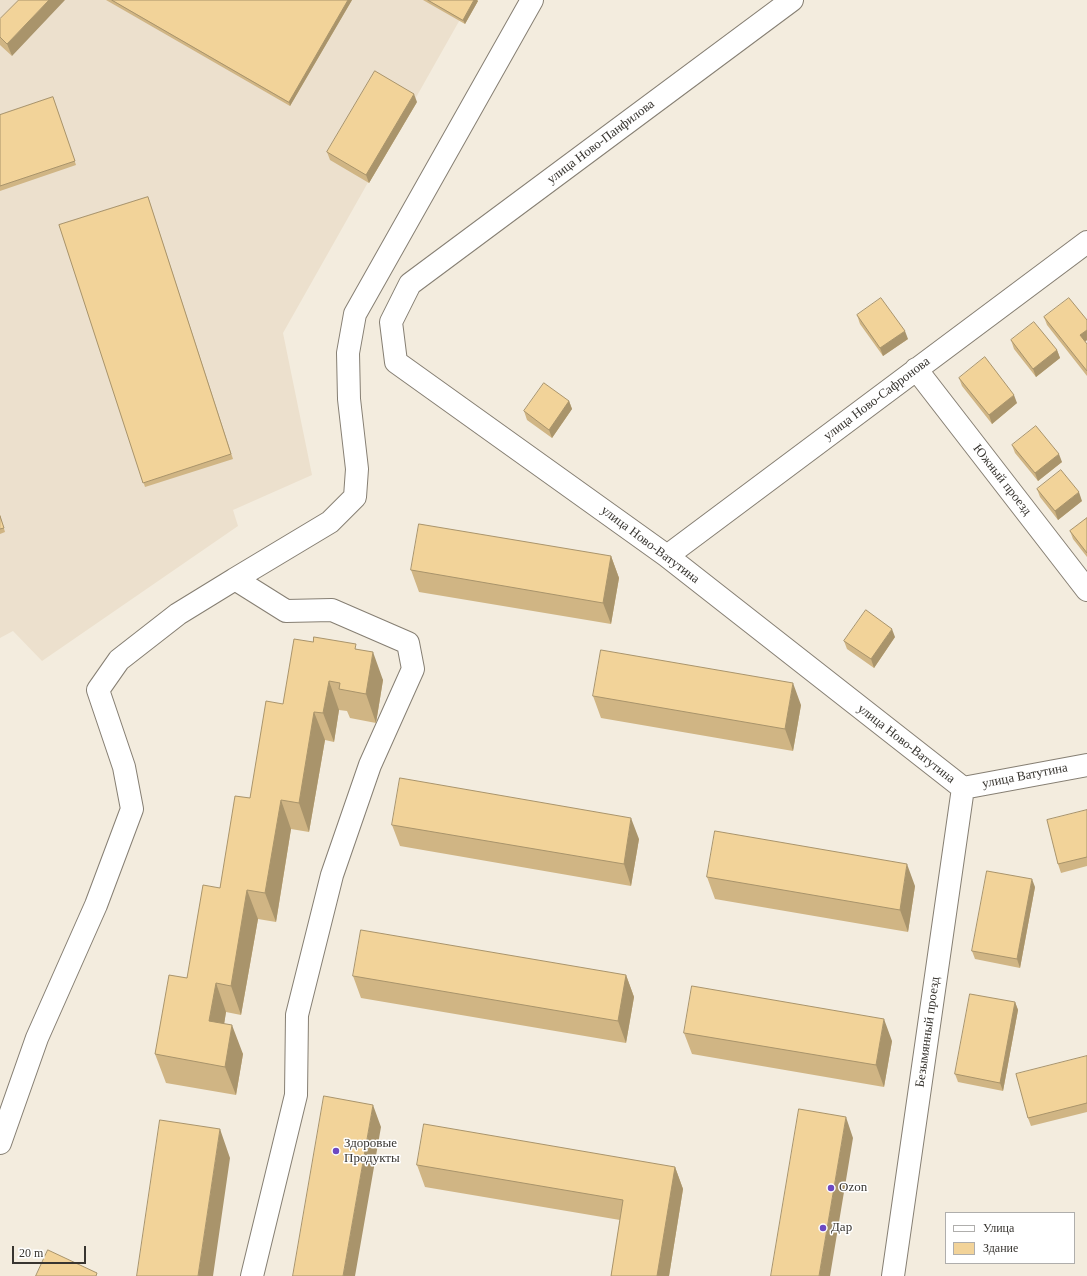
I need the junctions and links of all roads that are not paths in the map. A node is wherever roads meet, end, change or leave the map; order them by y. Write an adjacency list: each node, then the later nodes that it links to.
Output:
1 (532, 0): 7 (street)
2 (792, 0): 4 (street, улица Ново-Панфилова)
3 (1087, 242): 5 (street, улица Ново-Сафронова)
4 (410, 284): 6 (street, улица Ново-Ватутина)
5 (916, 370): 6 (street, улица Ново-Сафронова); 8 (street, Южный проезд)
6 (667, 556): 10 (street, улица Ново-Ватутина)
7 (235, 579): 11 (street); 12 (street)
8 (1087, 590)
9 (1087, 765): 10 (street, улица Ватутина)
10 (963, 788): 13 (street, Безымянный проезд)
11 (0, 1143)
12 (252, 1276)
13 (893, 1276)

